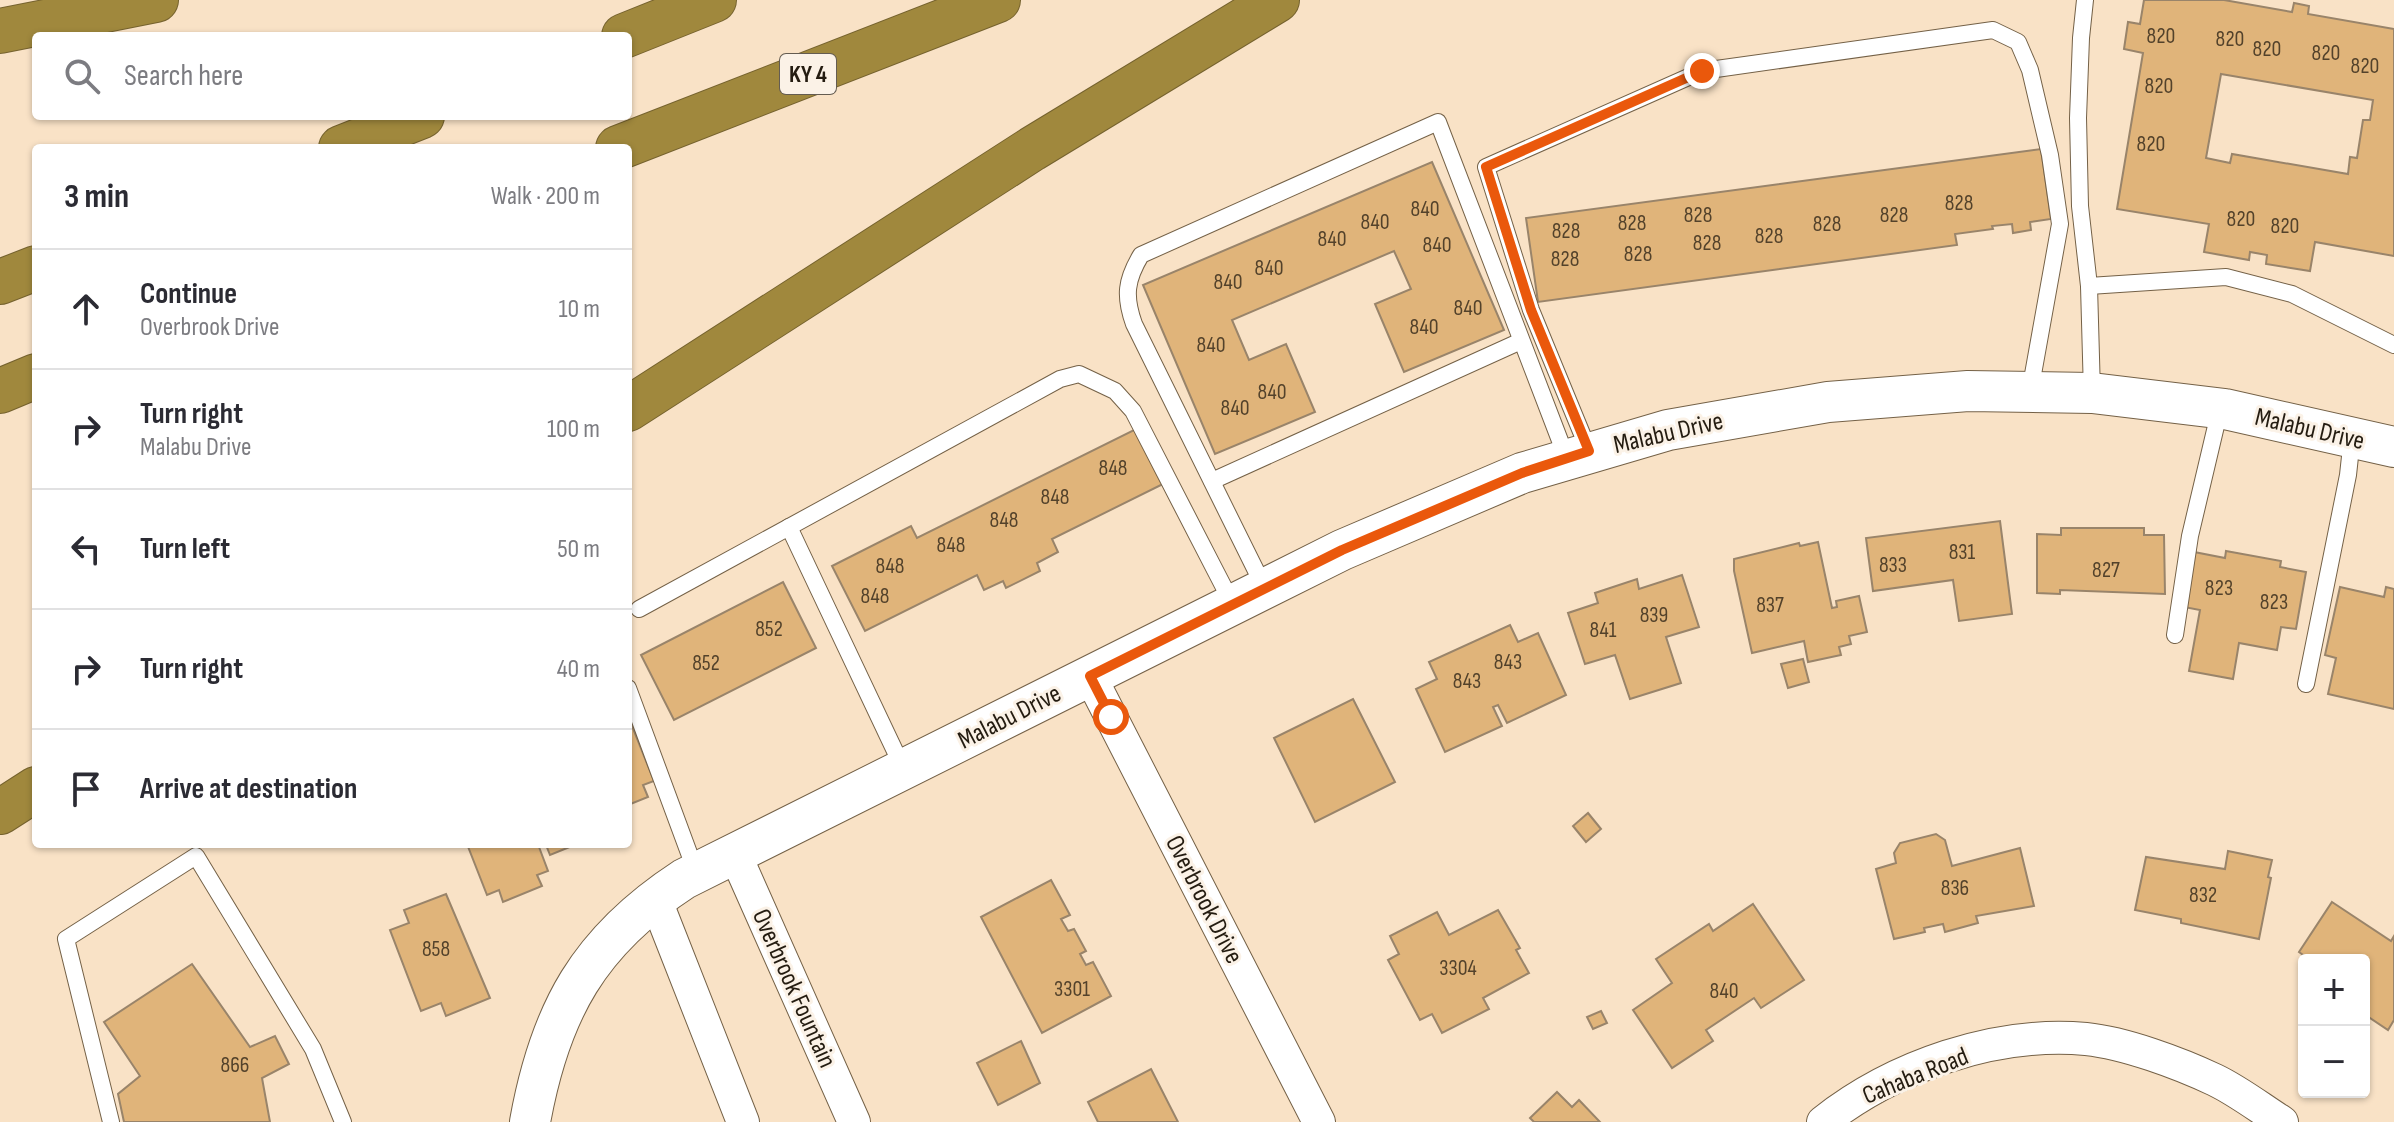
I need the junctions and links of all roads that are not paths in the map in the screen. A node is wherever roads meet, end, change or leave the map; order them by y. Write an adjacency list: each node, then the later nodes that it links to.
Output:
1 (156, 0): 6 (highway)
2 (714, 0): 7 (highway)
3 (998, 0): 10 (highway, KY 4)
4 (1277, 0): 20 (highway)
5 (2085, 0): 13 (lane)
6 (0, 31)
7 (632, 33)
8 (412, 120): 9 (highway)
9 (351, 144)
10 (628, 144)
11 (32, 270): 12 (highway)
12 (0, 282)
13 (2089, 286): 15 (lane); 19 (lane)
14 (1521, 341): 24 (lane); 25 (lane); 25 (lane)
15 (2394, 345)
16 (32, 378): 17 (highway)
17 (0, 391)
18 (2029, 392): 19 (street, Malabu Drive); 24 (street, Malabu Drive); 24 (lane)
19 (2092, 393): 21 (street, Malabu Drive)
20 (632, 406)
21 (2220, 409): 22 (street, Malabu Drive); 29 (lane)
22 (2352, 437): 23 (street, Malabu Drive); 31 (lane)
23 (2394, 445)
24 (1578, 455): 27 (street, Malabu Drive)
25 (1212, 481): 27 (lane)
26 (789, 527): 27 (lane); 28 (lane); 33 (lane)
27 (1249, 597): 30 (street, Malabu Drive)
28 (639, 609)
29 (2175, 635)
30 (1090, 676): 33 (street, Malabu Drive); 44 (street, Overbrook Drive)
31 (2306, 684)
32 (632, 699): 37 (lane)
33 (904, 769): 36 (street, Malabu Drive)
34 (32, 792): 35 (highway)
35 (0, 812)
36 (735, 854): 37 (street, Malabu Drive); 43 (street, Overbrook Fountain)
37 (697, 873): 38 (street, Malabu Drive)
38 (655, 898): 41 (street, Malabu Drive); 42 (street)
39 (111, 1122): 40 (lane)
40 (343, 1122)
41 (530, 1122)
42 (743, 1122)
43 (854, 1122)
44 (1319, 1122)
45 (1823, 1122): 46 (street, Cahaba Road)
46 (2282, 1122)

